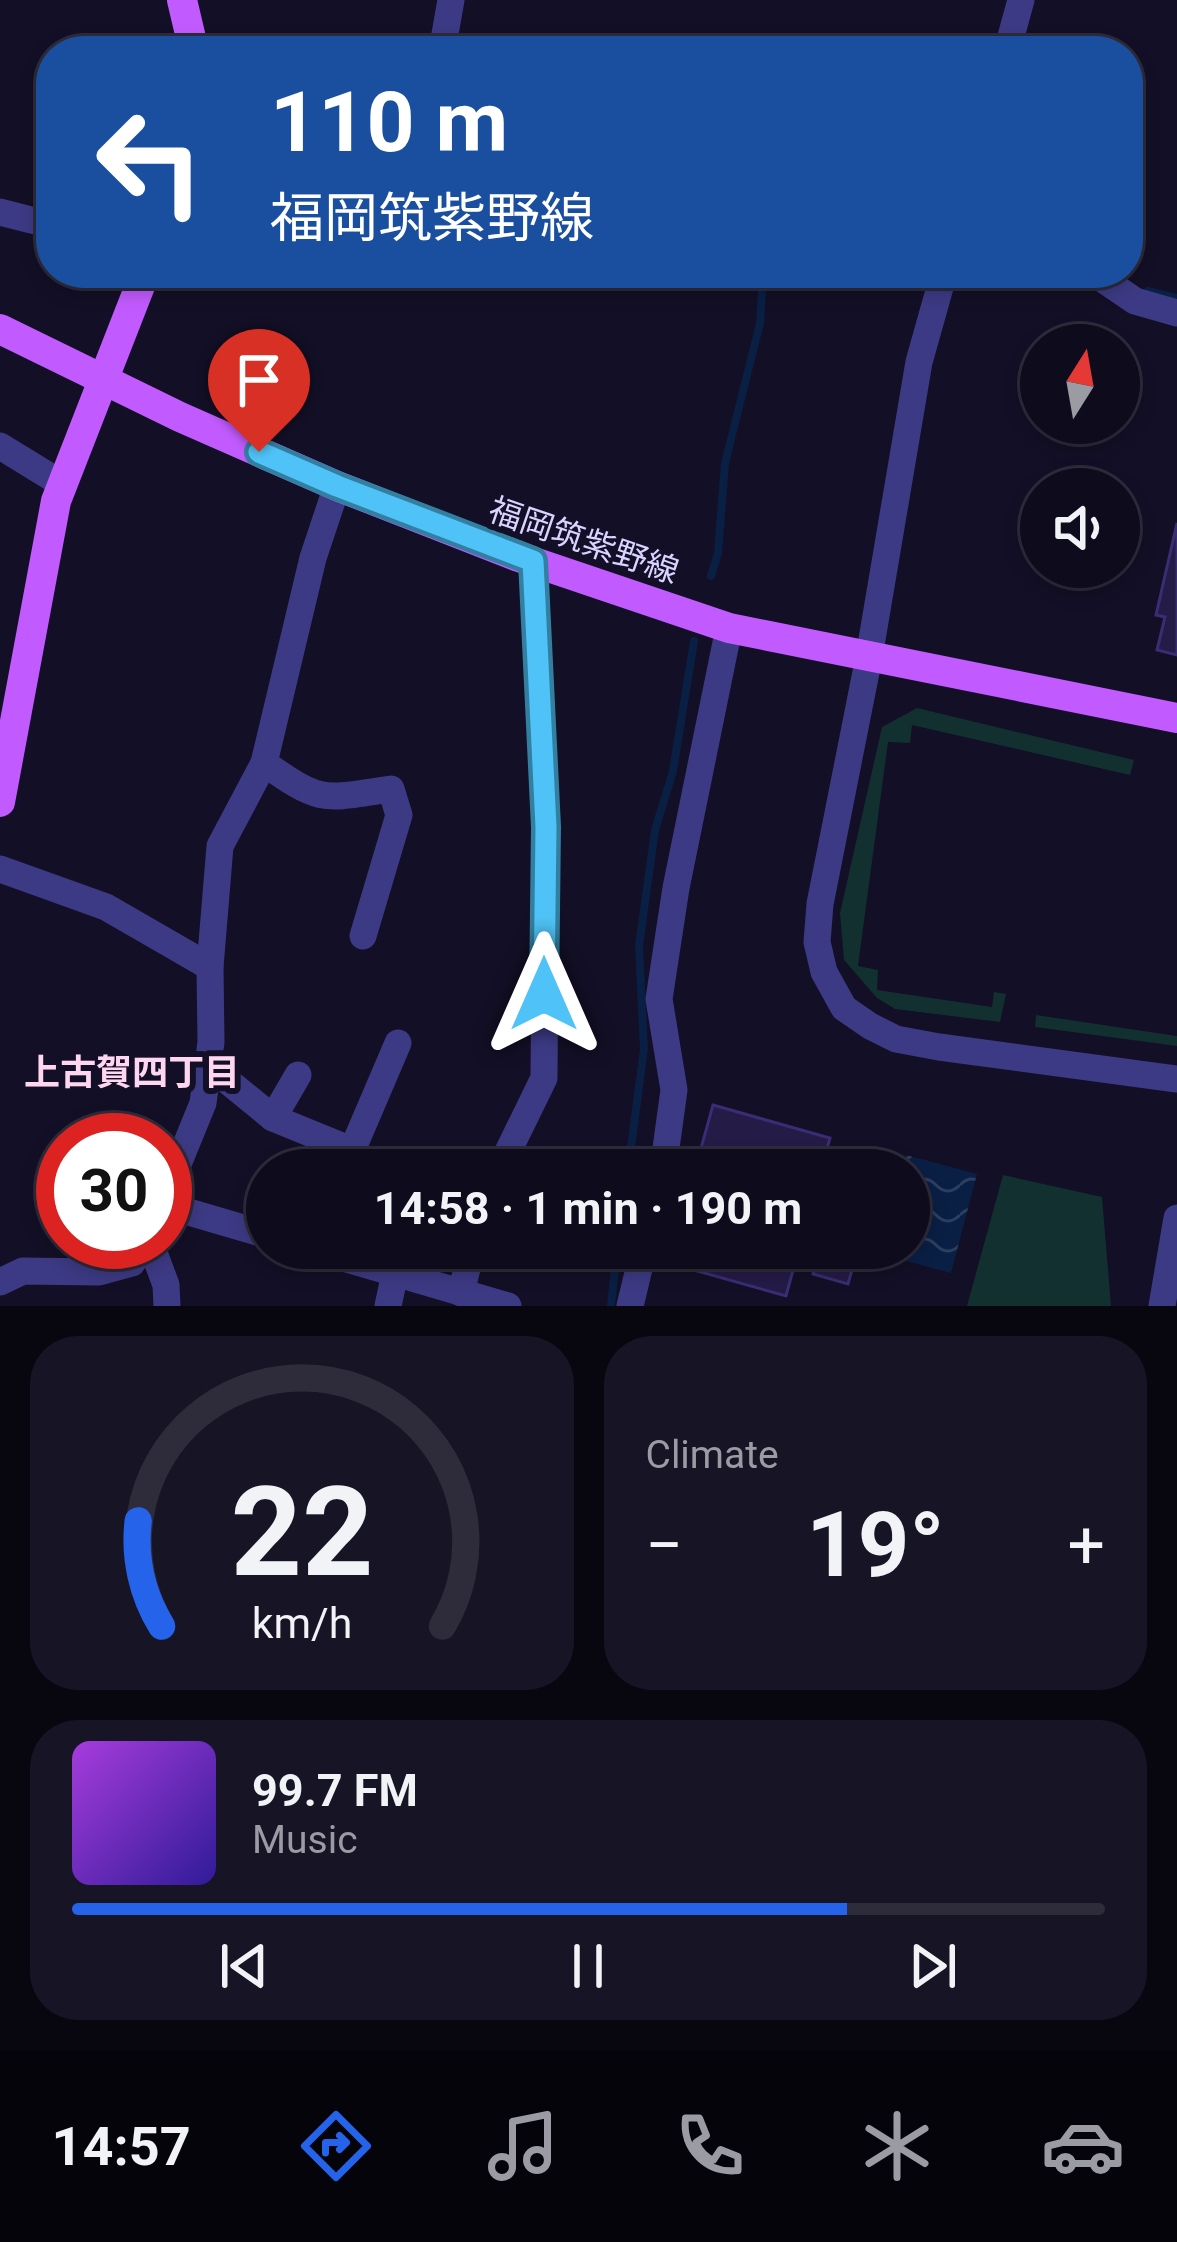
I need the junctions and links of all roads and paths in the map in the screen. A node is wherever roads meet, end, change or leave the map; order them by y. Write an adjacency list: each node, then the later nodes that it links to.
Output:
1 (182, 0): 4 (main road)
2 (451, 0): 5 (street)
3 (1021, 0): 6 (street)
4 (190, 36)
5 (445, 36)
6 (1010, 36)
7 (0, 212): 8 (street)
8 (36, 221)
9 (139, 288): 14 (main road)
10 (940, 288): 20 (street)
11 (1116, 288): 12 (street)
12 (1177, 313)
13 (0, 329): 14 (main road, 福岡筑紫野線)
14 (102, 380): 16 (main road); 17 (main road, 福岡筑紫野線)
15 (0, 446): 16 (street)
16 (62, 484): 22 (main road)
17 (337, 486): 18 (main road, 福岡筑紫野線); 23 (street)
18 (533, 561): 19 (main road, 福岡筑紫野線); 34 (street)
19 (729, 628): 20 (main road, 福岡筑紫野線); 35 (street)
20 (869, 657): 21 (main road, 福岡筑紫野線); 31 (street)
21 (1177, 718)
22 (5, 738): 24 (main road)
23 (264, 764): 26 (street); 27 (street)
24 (0, 802)
25 (0, 869): 27 (street)
26 (363, 936)
27 (210, 967): 29 (street)
28 (398, 1043): 32 (street)
29 (208, 1065): 32 (street); 33 (street)
30 (298, 1075): 32 (street)
31 (1177, 1079)
32 (273, 1118)
33 (192, 1131)
34 (509, 1149)
35 (666, 1149)
36 (192, 1210): 38 (street)
37 (1177, 1218): 51 (street)
38 (246, 1228)
39 (110, 1269): 45 (street)
40 (159, 1269): 47 (street)
41 (381, 1269): 44 (street)
42 (467, 1269): 46 (street)
43 (639, 1269): 50 (street)
44 (395, 1273): 46 (street); 48 (street)
45 (0, 1282)
46 (461, 1293): 49 (street)
47 (167, 1306)
48 (388, 1306)
49 (508, 1306)
50 (630, 1306)
51 (1162, 1306)

